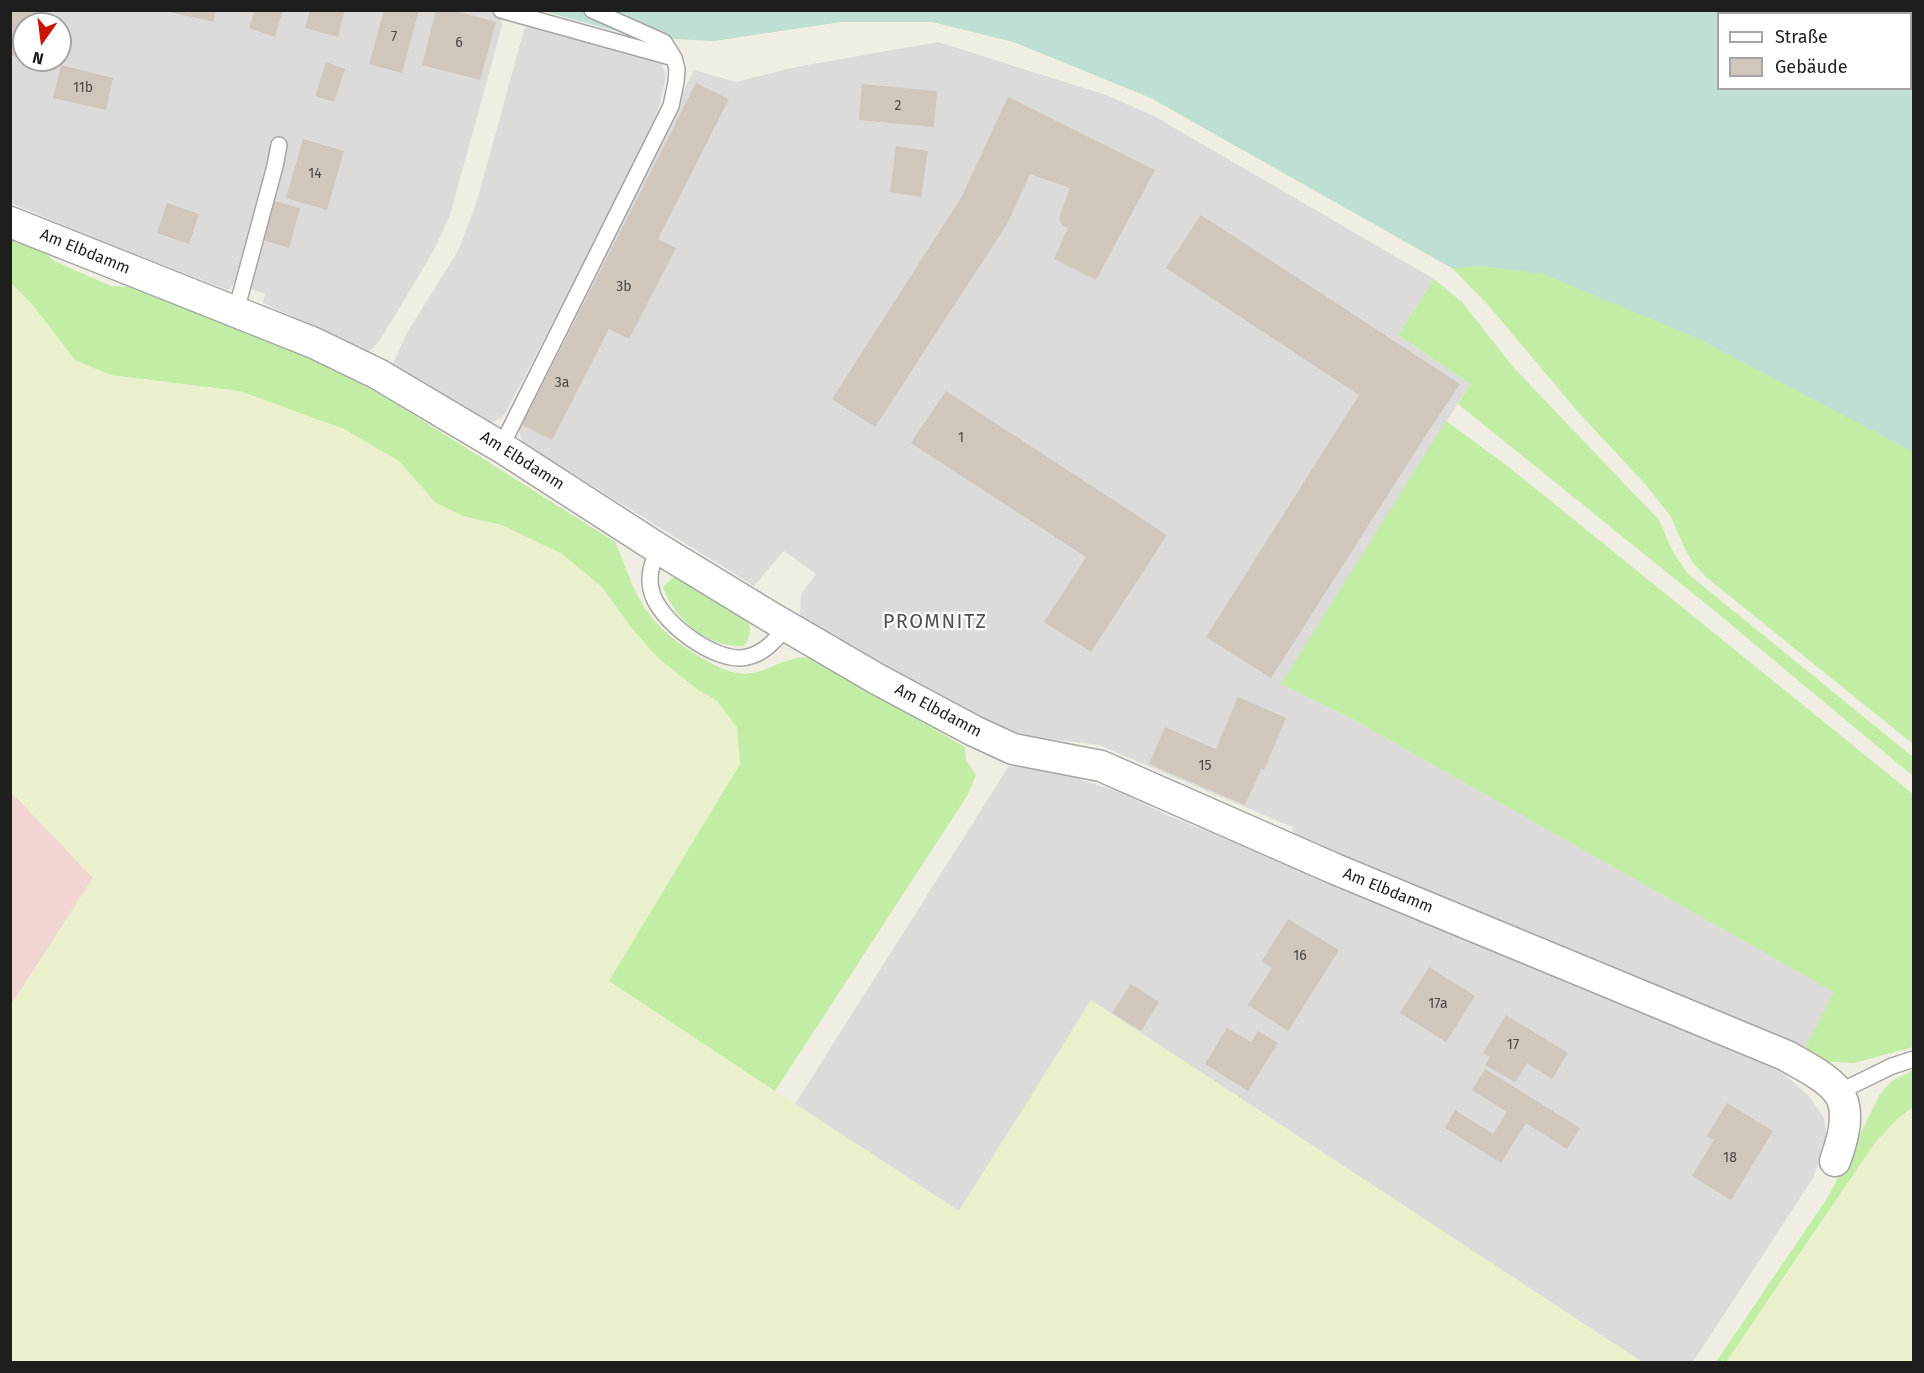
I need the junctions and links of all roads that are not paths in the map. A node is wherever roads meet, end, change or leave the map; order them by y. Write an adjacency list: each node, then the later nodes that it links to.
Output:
1 (501, 10): 3 (lane)
2 (592, 10): 3 (lane)
3 (674, 58): 7 (lane)
4 (279, 145): 6 (lane)
5 (10, 222): 6 (street, Am Elbdamm)
6 (236, 312): 7 (street, Am Elbdamm)
7 (501, 447): 8 (street, Am Elbdamm)
8 (659, 549): 9 (street, Am Elbdamm); 9 (lane)
9 (787, 627): 11 (street, Am Elbdamm)
10 (1914, 1059): 11 (lane)
11 (1839, 1092): 12 (street)
12 (1835, 1161)

